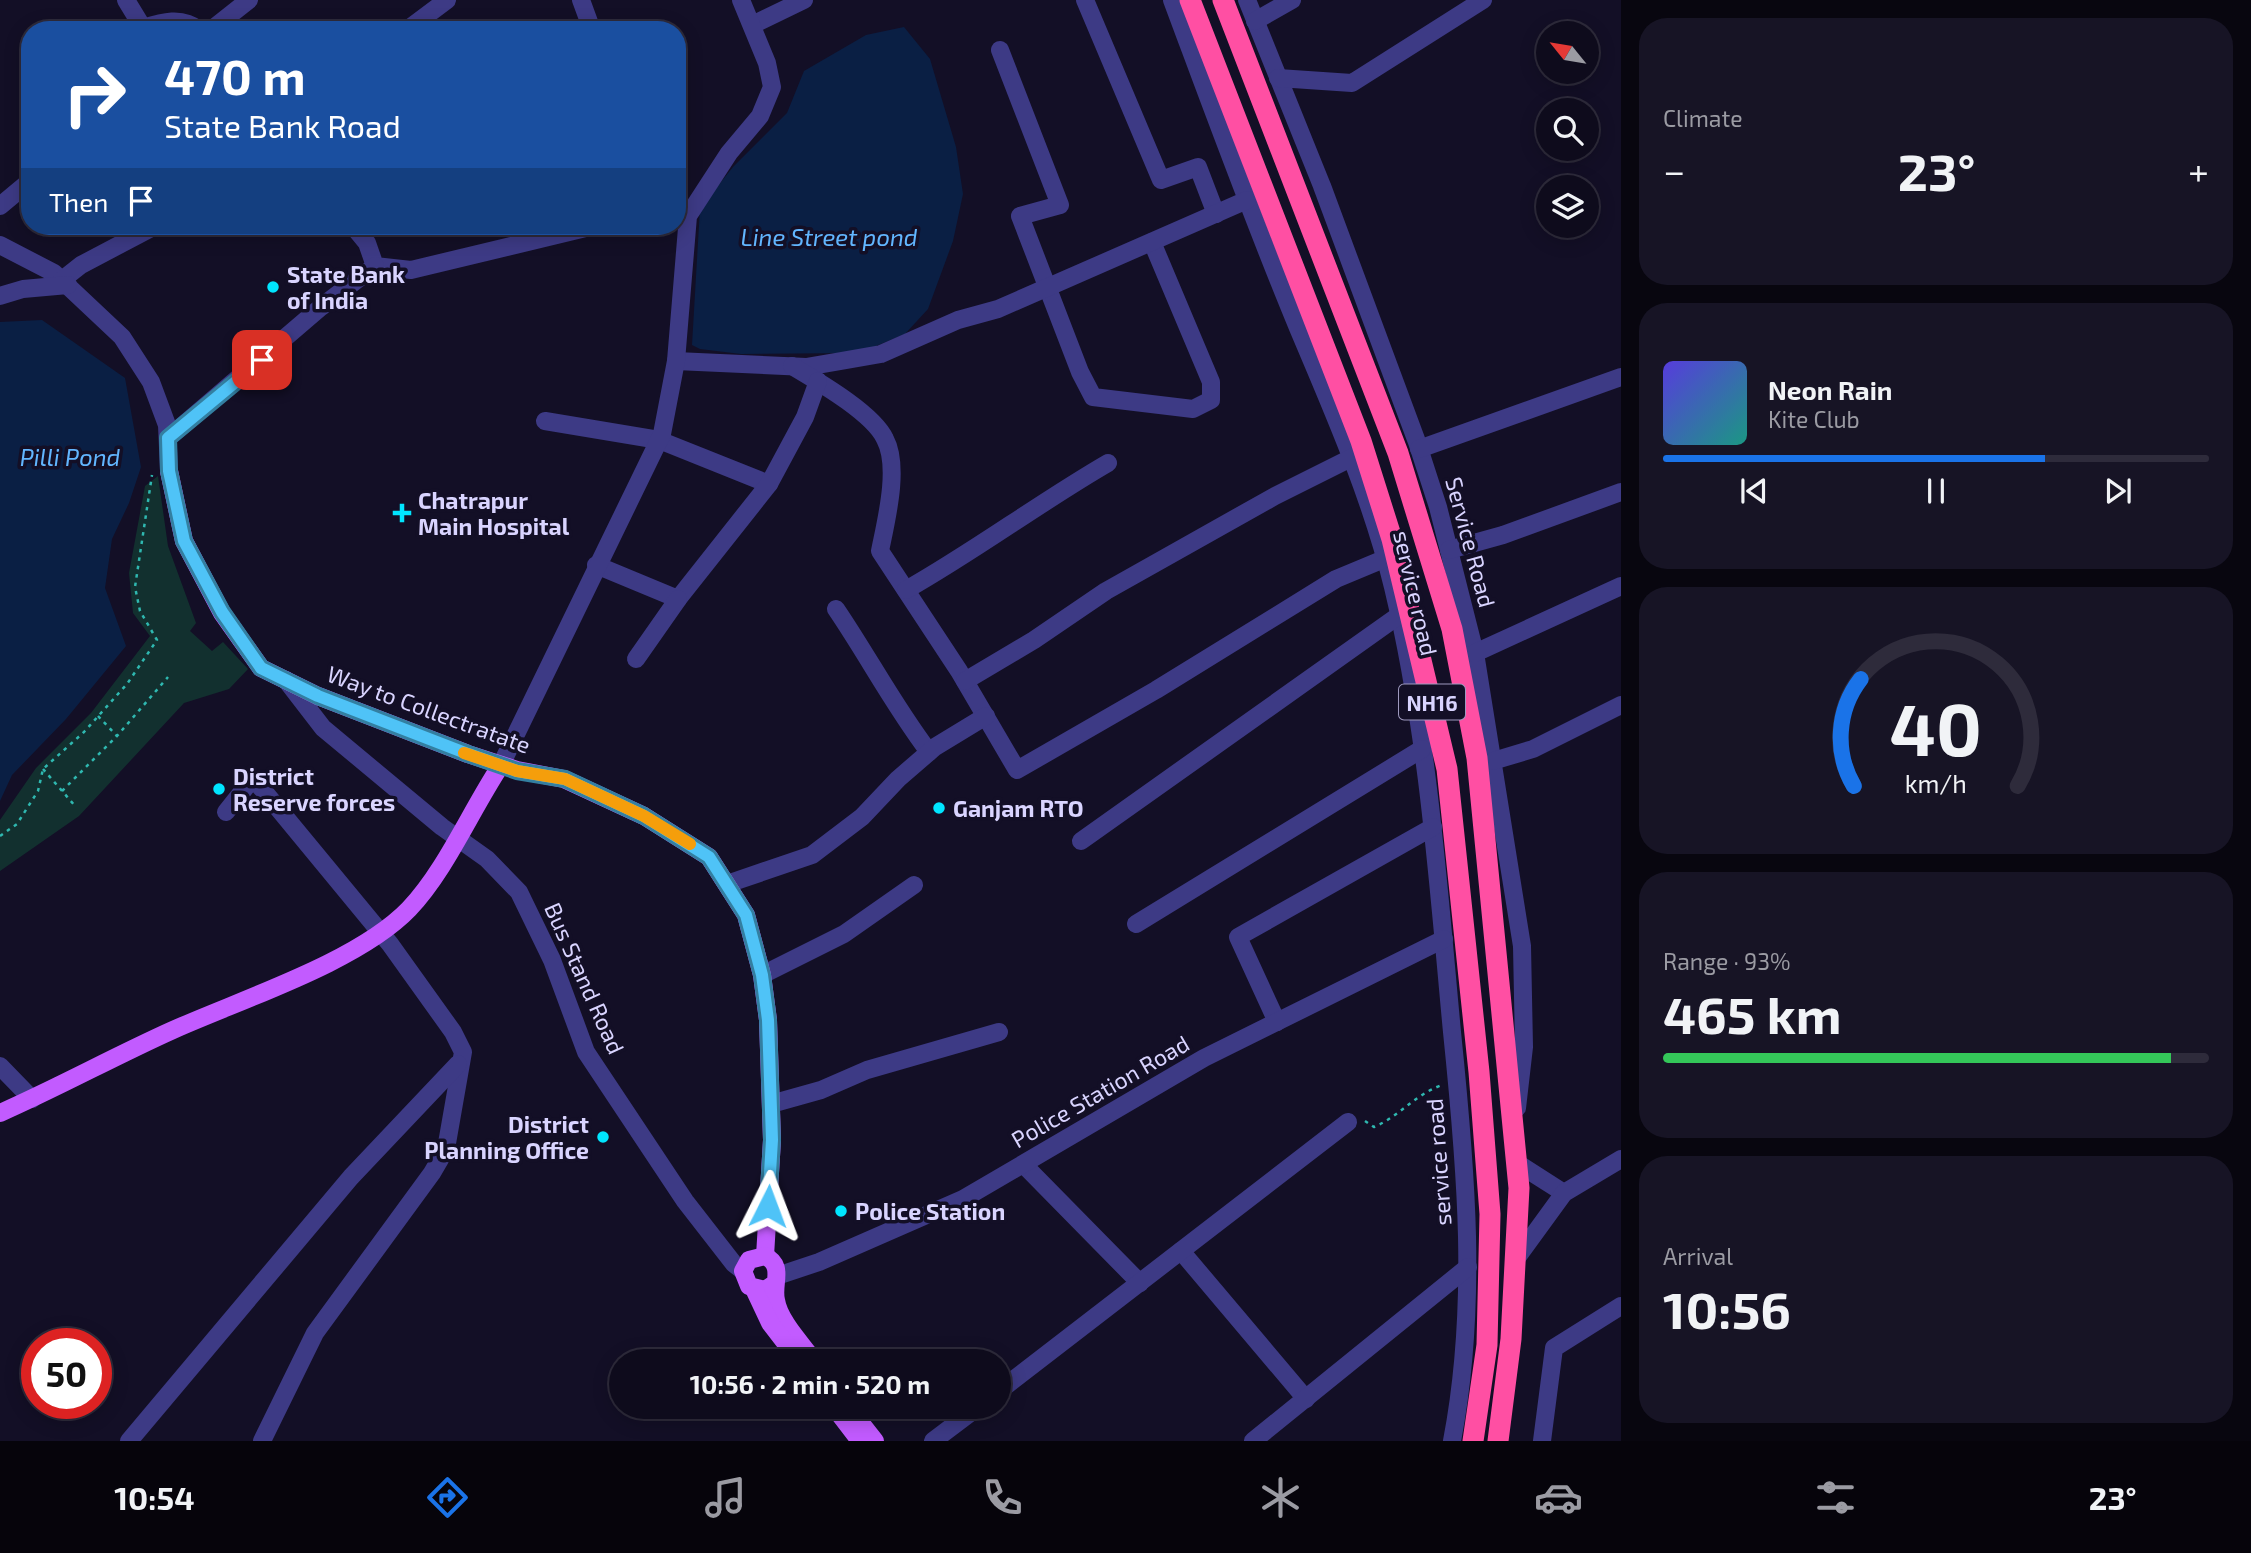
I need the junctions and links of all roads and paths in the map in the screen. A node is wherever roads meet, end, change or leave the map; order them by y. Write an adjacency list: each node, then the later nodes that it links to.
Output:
1 (126, 0): 14 (street)
2 (249, 0): 15 (street)
3 (447, 0): 16 (street)
4 (581, 0): 17 (street)
5 (741, 0): 19 (street)
6 (804, 0): 19 (street)
7 (1085, 0): 26 (street)
8 (1171, 0): 23 (street, service road)
9 (1190, 0): 122 (highway, NH16)
10 (1223, 0): 94 (highway, NH16)
11 (1247, 0): 18 (street, Service Road)
12 (1293, 0): 18 (street)
13 (1483, 0): 21 (street)
14 (138, 21)
15 (222, 21)
16 (419, 21)
17 (589, 21)
18 (1255, 21): 21 (street, Service Road)
19 (752, 25): 25 (street)
20 (1000, 50): 35 (street)
21 (1278, 78): 44 (street, Service Road)
22 (21, 188): 24 (street)
23 (1247, 200): 26 (street); 45 (street, service road)
24 (0, 206)
25 (686, 211)
26 (1216, 214): 31 (street)
27 (138, 235): 34 (street)
28 (360, 235): 33 (street)
29 (557, 235): 33 (street)
30 (682, 235): 37 (street)
31 (1152, 242): 35 (street); 35 (street)
32 (0, 245): 34 (street)
33 (375, 265): 42 (street)
34 (61, 280): 36 (street); 42 (street)
35 (1047, 286): 38 (street)
36 (0, 296)
37 (676, 361): 38 (street); 43 (street)
38 (792, 366): 40 (street)
39 (1621, 377): 44 (street)
40 (818, 381): 48 (street); 54 (street)
41 (545, 422): 43 (street)
42 (168, 438): 47 (street)
43 (659, 440): 48 (street); 52 (street)
44 (1419, 449): 50 (street, Service Road)
45 (1353, 457): 51 (street, service road); 62 (street)
46 (1108, 463): 54 (street)
47 (162, 467): 61 (main road, Way to Collectratate); 64 (path)
48 (769, 484): 55 (street)
49 (1621, 492): 50 (street)
50 (1449, 550): 58 (street, Service Road)
51 (1384, 559): 57 (street, service road); 65 (street)
52 (596, 565): 55 (street); 70 (street)
53 (1621, 586): 58 (street)
54 (905, 590): 62 (street)
55 (678, 599): 59 (street)
56 (836, 609): 68 (street)
57 (1398, 616): 67 (street, service road); 78 (street)
58 (1475, 653): 69 (street, Service Road)
59 (636, 659)
60 (168, 677): 66 (path)
61 (286, 680): 70 (main road, Way to Collectratate); 77 (street, Bus Stand Road)
62 (965, 681): 65 (street)
63 (1621, 705): 69 (street)
64 (98, 716): 66 (path); 71 (path)
65 (986, 716): 68 (street)
66 (117, 736): 72 (path)
67 (1422, 750): 75 (street, service road); 81 (street)
68 (929, 752): 79 (street)
69 (1493, 761): 94 (street, Service Road)
70 (501, 765): 77 (main road); 79 (main road, Way to Collectratate)
71 (43, 769): 72 (path); 76 (path)
72 (62, 791): 73 (path)
73 (76, 807)
74 (226, 812): 82 (street)
75 (1433, 827): 83 (street, service road); 85 (street)
76 (0, 836)
77 (456, 837): 82 (main road); 103 (street, Bus Stand Road)
78 (1081, 841)
79 (727, 884): 84 (main road, Way to Collectratate)
80 (914, 885): 84 (street)
81 (1136, 924)
82 (380, 932): 87 (street); 90 (main road)
83 (1444, 939): 85 (street, Police Station Road); 89 (street, service road)
84 (762, 975): 91 (main road, Way to Collectratate)
85 (1278, 1022): 97 (street, Police Station Road)
86 (999, 1032): 91 (street)
87 (458, 1064): 115 (street); 116 (street)
88 (0, 1066): 90 (street)
89 (1457, 1080): 93 (path); 102 (street, service road)
90 (32, 1099): 92 (main road)
91 (771, 1104): 100 (main road, Way to Collectratate)
92 (0, 1113)
93 (1348, 1122): 99 (street)
94 (1514, 1126): 96 (highway, NH16)
95 (1621, 1159): 98 (street)
96 (1517, 1163): 98 (street); 101 (highway, NH16)
97 (1024, 1165): 104 (street, Police Station Road); 105 (street)
98 (1564, 1193): 101 (street)
99 (1181, 1251): 105 (street); 111 (street)
100 (765, 1256): 103 (main road); 104 (main road)
101 (1516, 1259): 123 (highway, NH16)
102 (1468, 1267): 111 (street); 121 (street, service road)
103 (743, 1271): 106 (main road)
104 (776, 1280): 106 (main road); 109 (main road)
105 (1140, 1283): 110 (street)
106 (754, 1289): 108 (main road)
107 (1621, 1306): 124 (street)
108 (790, 1349)
109 (806, 1349)
110 (1011, 1382)
111 (1306, 1399): 120 (street)
112 (843, 1419): 117 (main road)
113 (858, 1419): 118 (main road)
114 (962, 1419): 119 (street)
115 (129, 1441)
116 (262, 1441)
117 (860, 1441)
118 (875, 1441)
119 (933, 1441)
120 (1253, 1441)
121 (1452, 1441)
122 (1473, 1441)
123 (1498, 1441)
124 (1542, 1441)

